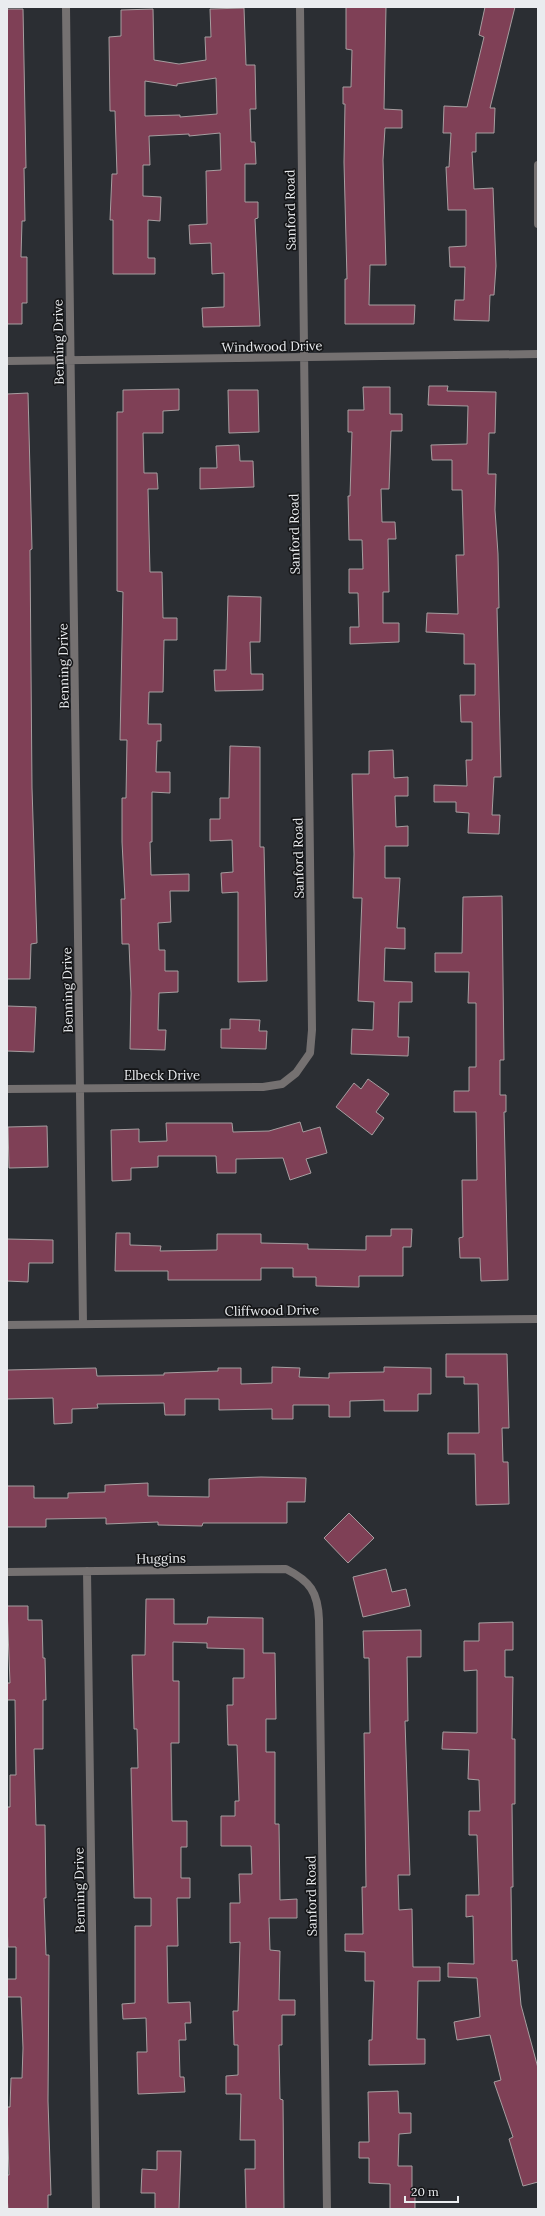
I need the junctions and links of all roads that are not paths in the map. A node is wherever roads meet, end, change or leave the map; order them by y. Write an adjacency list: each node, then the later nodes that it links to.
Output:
1 (66, 7): 7 (street, Benning Drive)
2 (300, 7): 6 (street, Sanford Road)
3 (538, 164): 4 (street)
4 (538, 224)
5 (538, 354): 6 (street, Windwood Drive)
6 (304, 357): 7 (street, Windwood Drive); 9 (street, Sanford Road)
7 (71, 360): 8 (street, Windwood Drive); 10 (street, Benning Drive)
8 (7, 361)
9 (305, 1060): 10 (street, Elbeck Drive)
10 (80, 1088): 11 (street, Elbeck Drive); 13 (street, Benning Drive)
11 (7, 1089)
12 (538, 1319): 13 (street, Cliffwood Drive)
13 (83, 1324): 14 (street, Cliffwood Drive)
14 (7, 1325)
15 (87, 1571): 16 (street, Huggins); 17 (street, Huggins); 18 (street, Benning Drive)
16 (7, 1572)
17 (310, 1585): 19 (street, Sanford Road)
18 (96, 2209)
19 (327, 2209)

